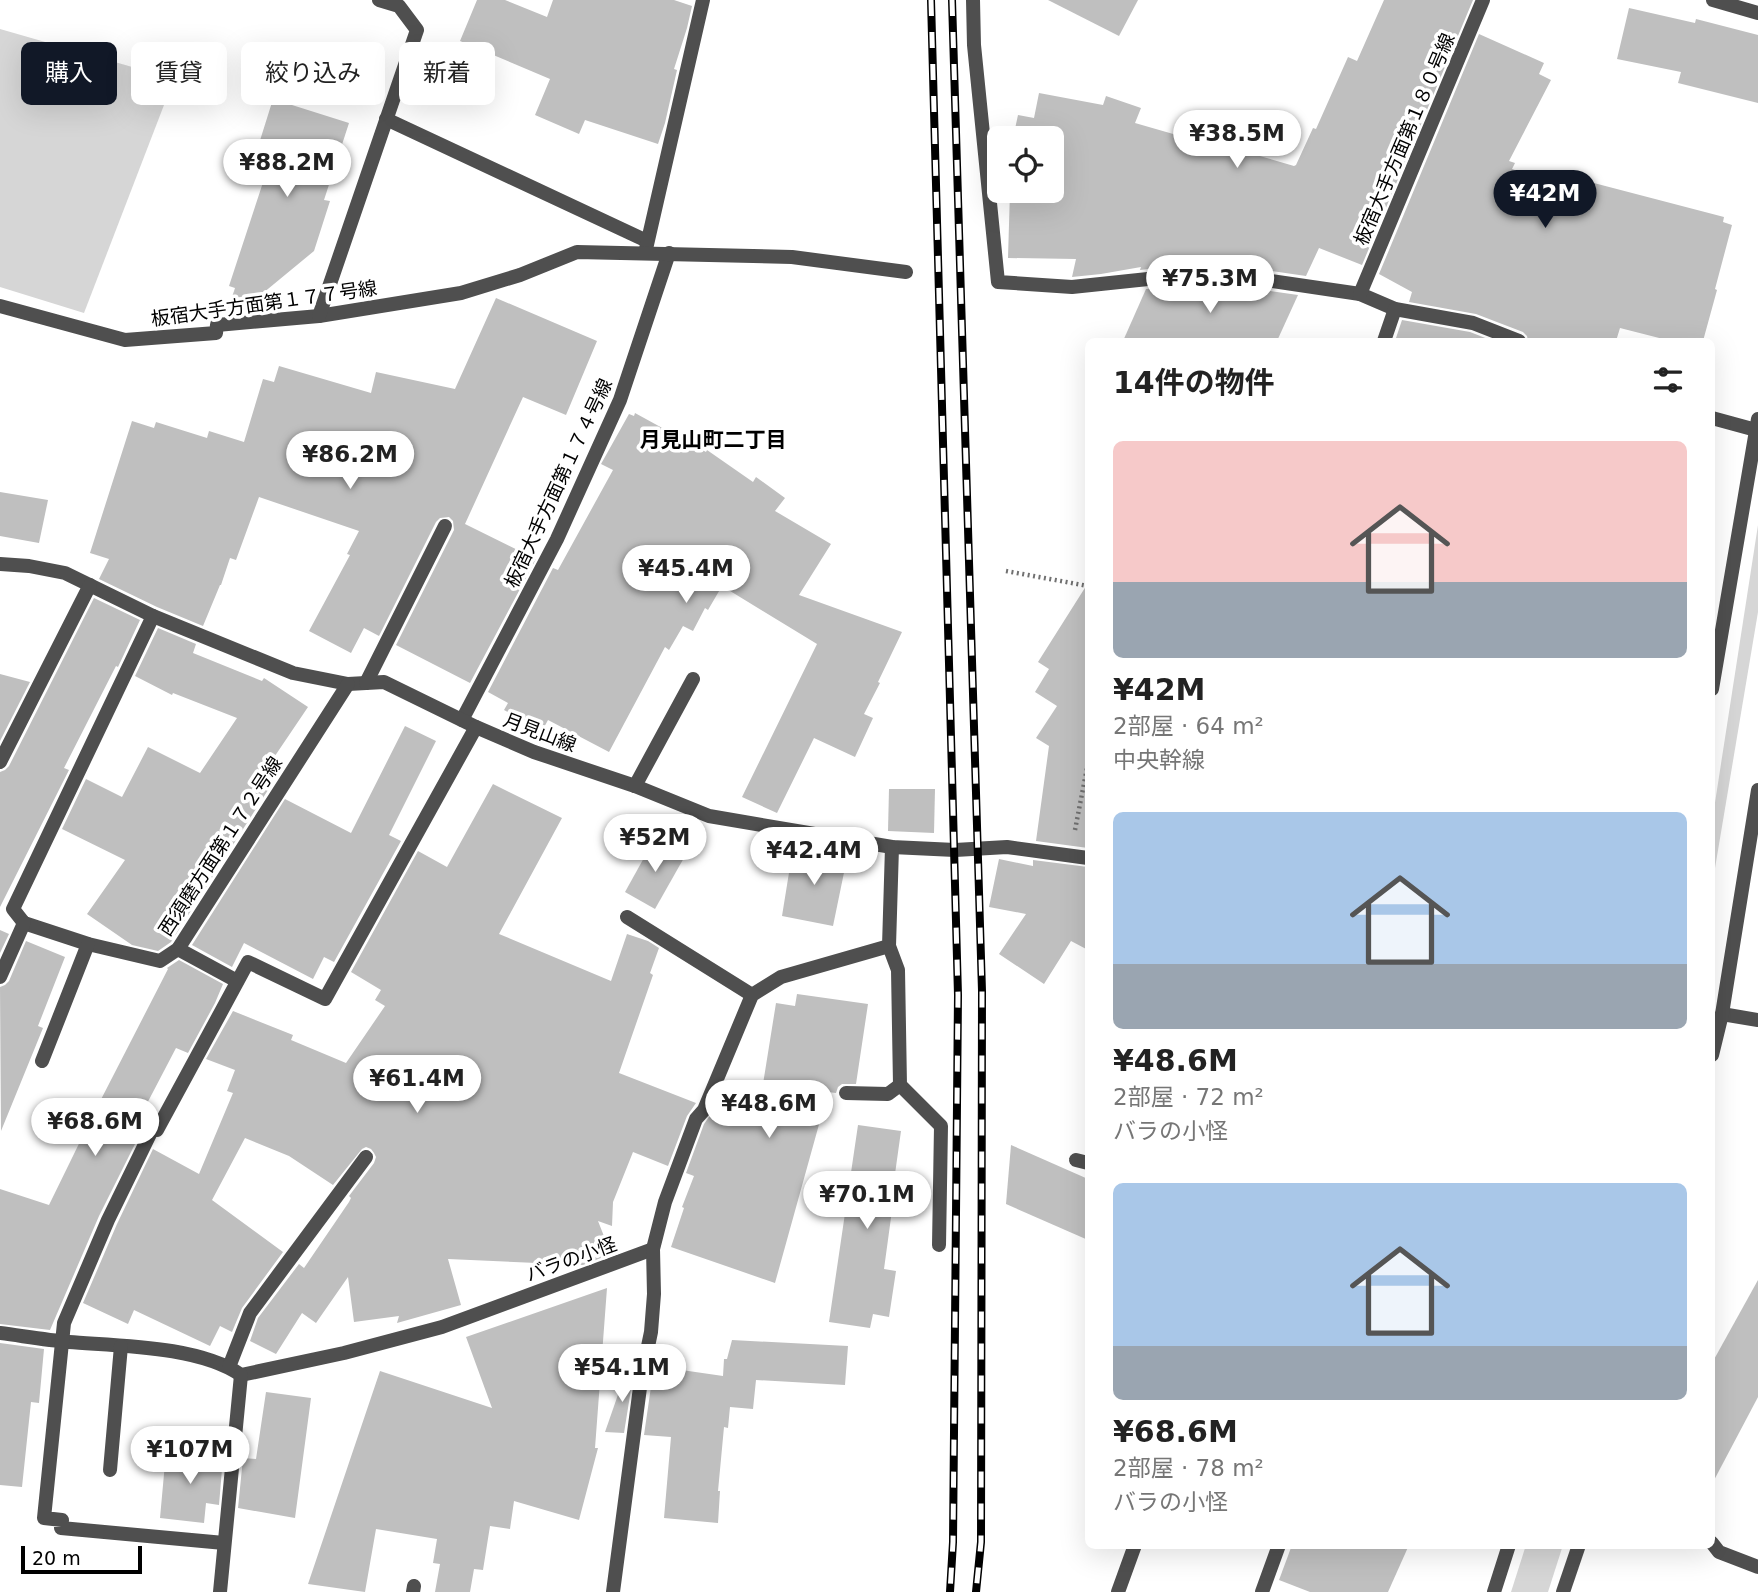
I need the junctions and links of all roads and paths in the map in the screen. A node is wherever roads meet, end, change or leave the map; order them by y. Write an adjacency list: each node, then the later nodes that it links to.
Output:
1 (379, 0): 7 (street)
2 (703, 0): 8 (street)
3 (973, 0): 11 (street)
4 (1483, 0): 11 (street, 板宿大手方面第１８０号線)
5 (1713, 0): 6 (street)
6 (1758, 13)
7 (386, 119): 8 (street); 14 (street)
8 (646, 248): 9 (street, 板宿大手方面第１７７号線); 14 (street, 板宿大手方面第１７７号線)
9 (669, 253): 10 (street, 板宿大手方面第１７７号線); 29 (street, 板宿大手方面第１７４号線)
10 (906, 272)
11 (1360, 294): 13 (street)
12 (0, 306): 14 (street, 板宿大手方面第１７７号線)
13 (1395, 309): 15 (street); 16 (street)
14 (319, 316)
15 (1385, 338)
16 (1511, 338)
17 (1715, 418): 18 (street)
18 (1757, 425): 25 (street)
19 (445, 526): 27 (street)
20 (0, 564): 22 (street, 月見山線)
21 (1006, 571): 23 (path)
22 (90, 585): 24 (street, 月見山線); 31 (street)
23 (1085, 585)
24 (153, 616): 28 (street, 月見山線); 39 (street)
25 (1715, 671)
26 (693, 679): 33 (street)
27 (366, 683): 28 (street, 月見山線); 29 (street, 月見山線)
28 (348, 684): 42 (street, 西須磨方面第１７２号線)
29 (462, 720): 30 (street, 月見山線)
30 (476, 727): 33 (street, 月見山線); 44 (street)
31 (0, 762)
32 (1085, 778): 36 (path)
33 (635, 786): 35 (street, 月見山線)
34 (1758, 790): 46 (street)
35 (892, 847): 36 (street, 月見山線); 41 (street)
36 (1070, 855): 37 (street, 月見山線)
37 (1085, 858)
38 (626, 918): 45 (street)
39 (24, 923): 40 (street, 西須磨方面第１７２号線); 43 (street)
40 (88, 944): 42 (street, 西須磨方面第１７２号線); 48 (street)
41 (889, 946): 45 (street); 49 (street)
42 (178, 949): 44 (street)
43 (0, 977)
44 (237, 981): 55 (street)
45 (752, 995): 53 (street)
46 (1717, 1012): 47 (street)
47 (1758, 1020)
48 (42, 1061)
49 (900, 1085): 50 (street); 52 (street)
50 (846, 1093)
51 (366, 1157): 57 (street)
52 (939, 1245)
53 (653, 1249): 57 (street, バラの小怪); 67 (street)
54 (0, 1333): 55 (street, バラの小怪)
55 (61, 1341): 56 (street, バラの小怪); 59 (street)
56 (121, 1346): 57 (street, バラの小怪); 58 (street)
57 (235, 1371): 59 (street)
58 (110, 1471)
59 (224, 1543): 66 (street)
60 (1715, 1547): 65 (street)
61 (1134, 1549): 68 (street)
62 (1278, 1549): 69 (street)
63 (1508, 1549): 70 (street)
64 (1578, 1549): 71 (street)
65 (1758, 1567)
66 (220, 1592)
67 (613, 1592)
68 (1118, 1592)
69 (1262, 1592)
70 (1494, 1592)
71 (1563, 1592)

